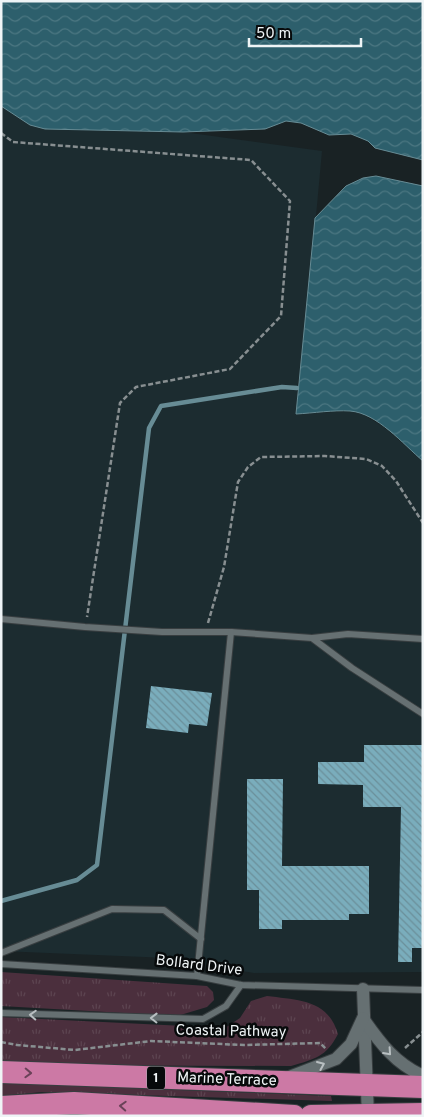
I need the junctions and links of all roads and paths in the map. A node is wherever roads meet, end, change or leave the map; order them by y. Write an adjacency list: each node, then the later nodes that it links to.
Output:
1 (1, 133): 4 (path)
2 (423, 523): 5 (path)
3 (1, 619): 4 (lane)
4 (85, 627): 5 (lane)
5 (206, 632): 6 (lane)
6 (231, 632): 7 (lane); 10 (lane)
7 (312, 638): 8 (lane); 9 (lane)
8 (423, 639)
9 (423, 714)
10 (201, 940): 11 (lane); 13 (lane)
11 (1, 953)
12 (1, 964): 13 (lane, Bollard Drive)
13 (197, 976): 14 (lane, Bollard Drive)
14 (240, 985): 15 (lane, Bollard Drive); 17 (lane, one-way to 17)
15 (363, 990): 16 (lane, Bollard Drive); 18 (street)
16 (423, 990)
17 (1, 1013)
18 (363, 1018): 21 (street); 22 (street, one-way to 22); 26 (street)
19 (423, 1032): 22 (path)
20 (1, 1042): 21 (path, Coastal Pathway)
21 (336, 1058): 25 (street, one-way to 21)
22 (396, 1060): 24 (street)
23 (1, 1072): 25 (highway, Marine Terrace / 1, one-way to 25)
24 (423, 1076)
25 (257, 1082): 26 (highway, Marine Terrace / 1)
26 (368, 1086): 27 (highway, Marine Terrace / 1); 29 (street)
27 (423, 1087)
28 (1, 1107): 31 (highway, Marine Terrace / 1, one-way to 28)
29 (368, 1114): 30 (highway); 32 (highway)
30 (423, 1114)
31 (294, 1116)
32 (312, 1116)

